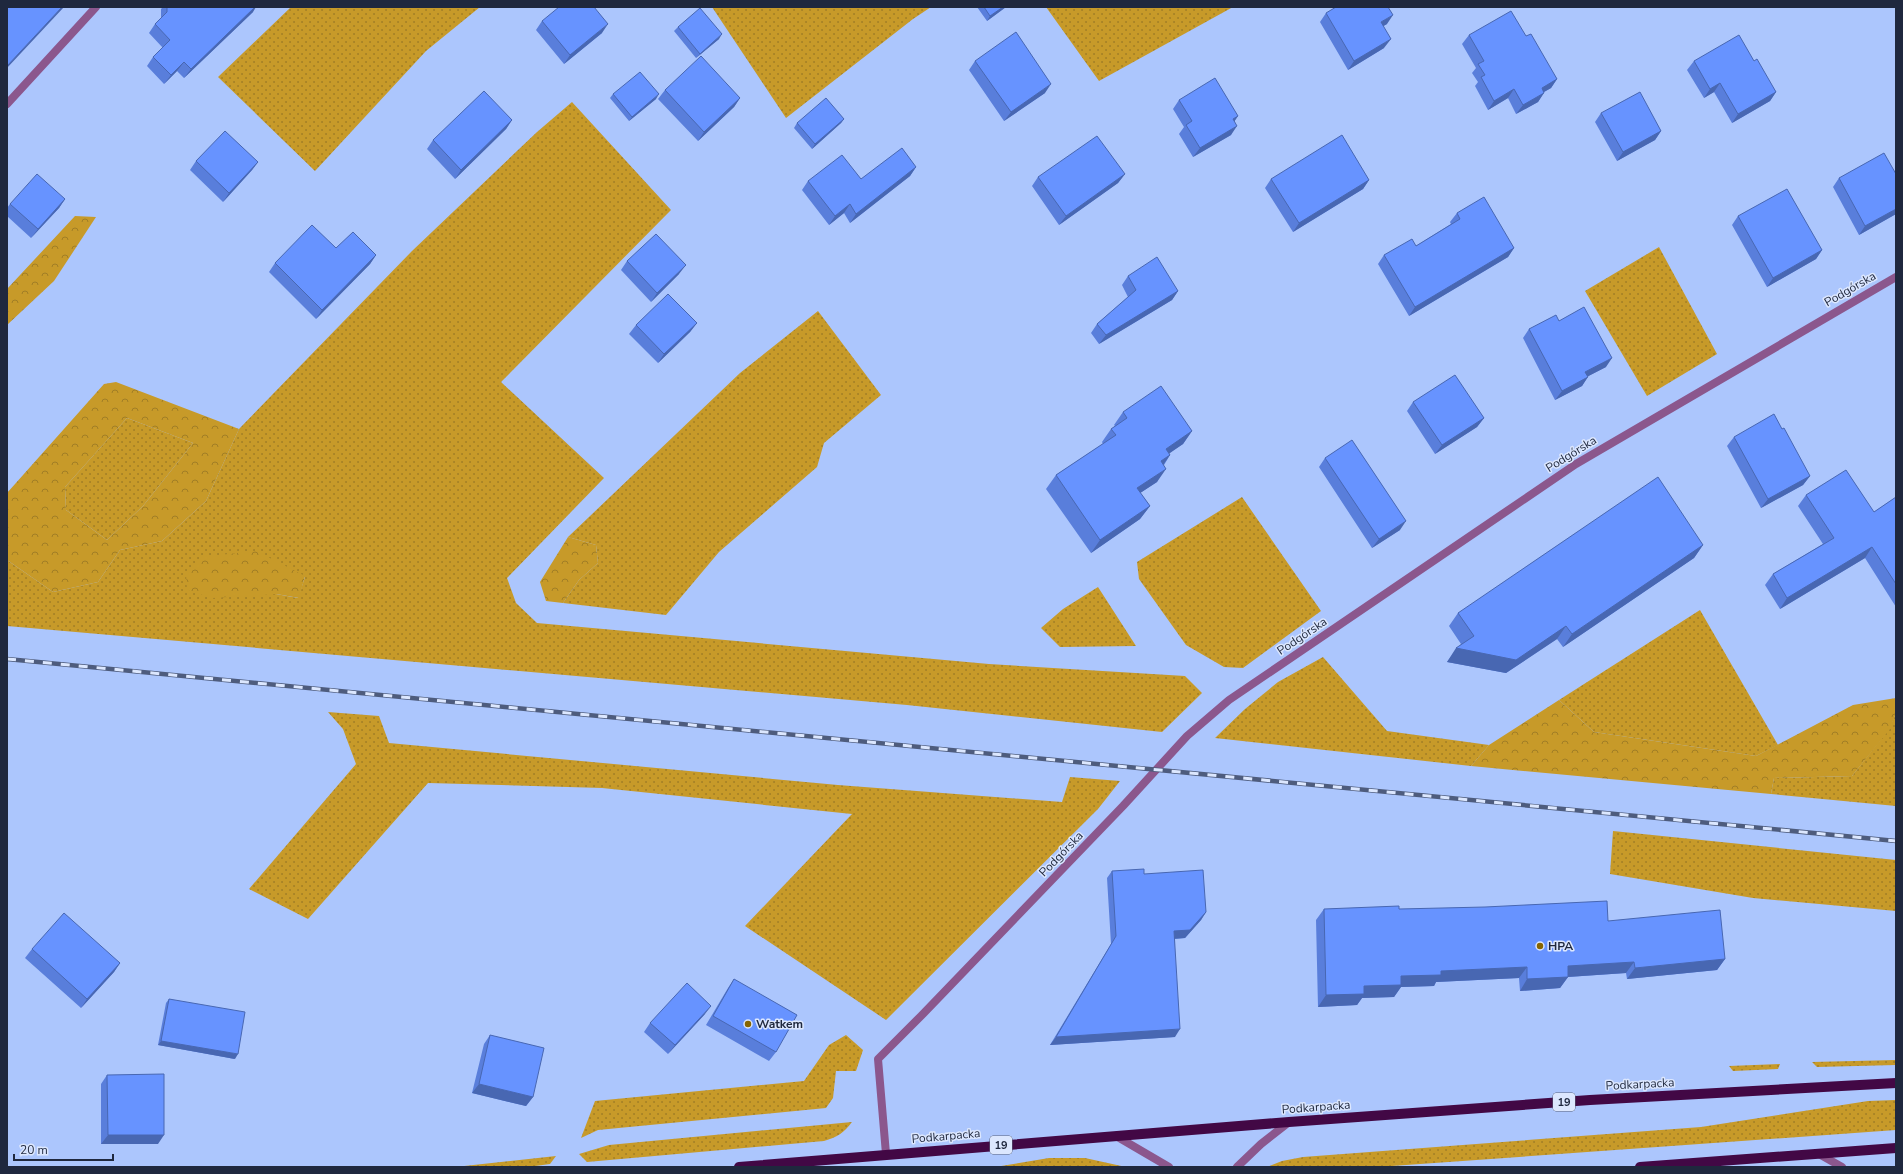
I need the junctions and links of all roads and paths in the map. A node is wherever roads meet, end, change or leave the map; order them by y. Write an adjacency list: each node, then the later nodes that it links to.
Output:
1 (96, 7): 2 (street)
2 (7, 104)
3 (1896, 277): 8 (street, Podgórska)
4 (1896, 1083): 5 (main road, Podkarpacka / 19)
5 (1289, 1122): 6 (main road, Podkarpacka / 19); 12 (street)
6 (1116, 1136): 8 (main road, Podkarpacka / 19); 11 (street)
7 (1896, 1148): 9 (main road)
8 (886, 1154): 10 (main road, Podkarpacka / 19)
9 (1819, 1154): 13 (main road); 14 (street)
10 (739, 1167)
11 (1169, 1167)
12 (1238, 1167)
13 (1640, 1167)
14 (1842, 1167)

